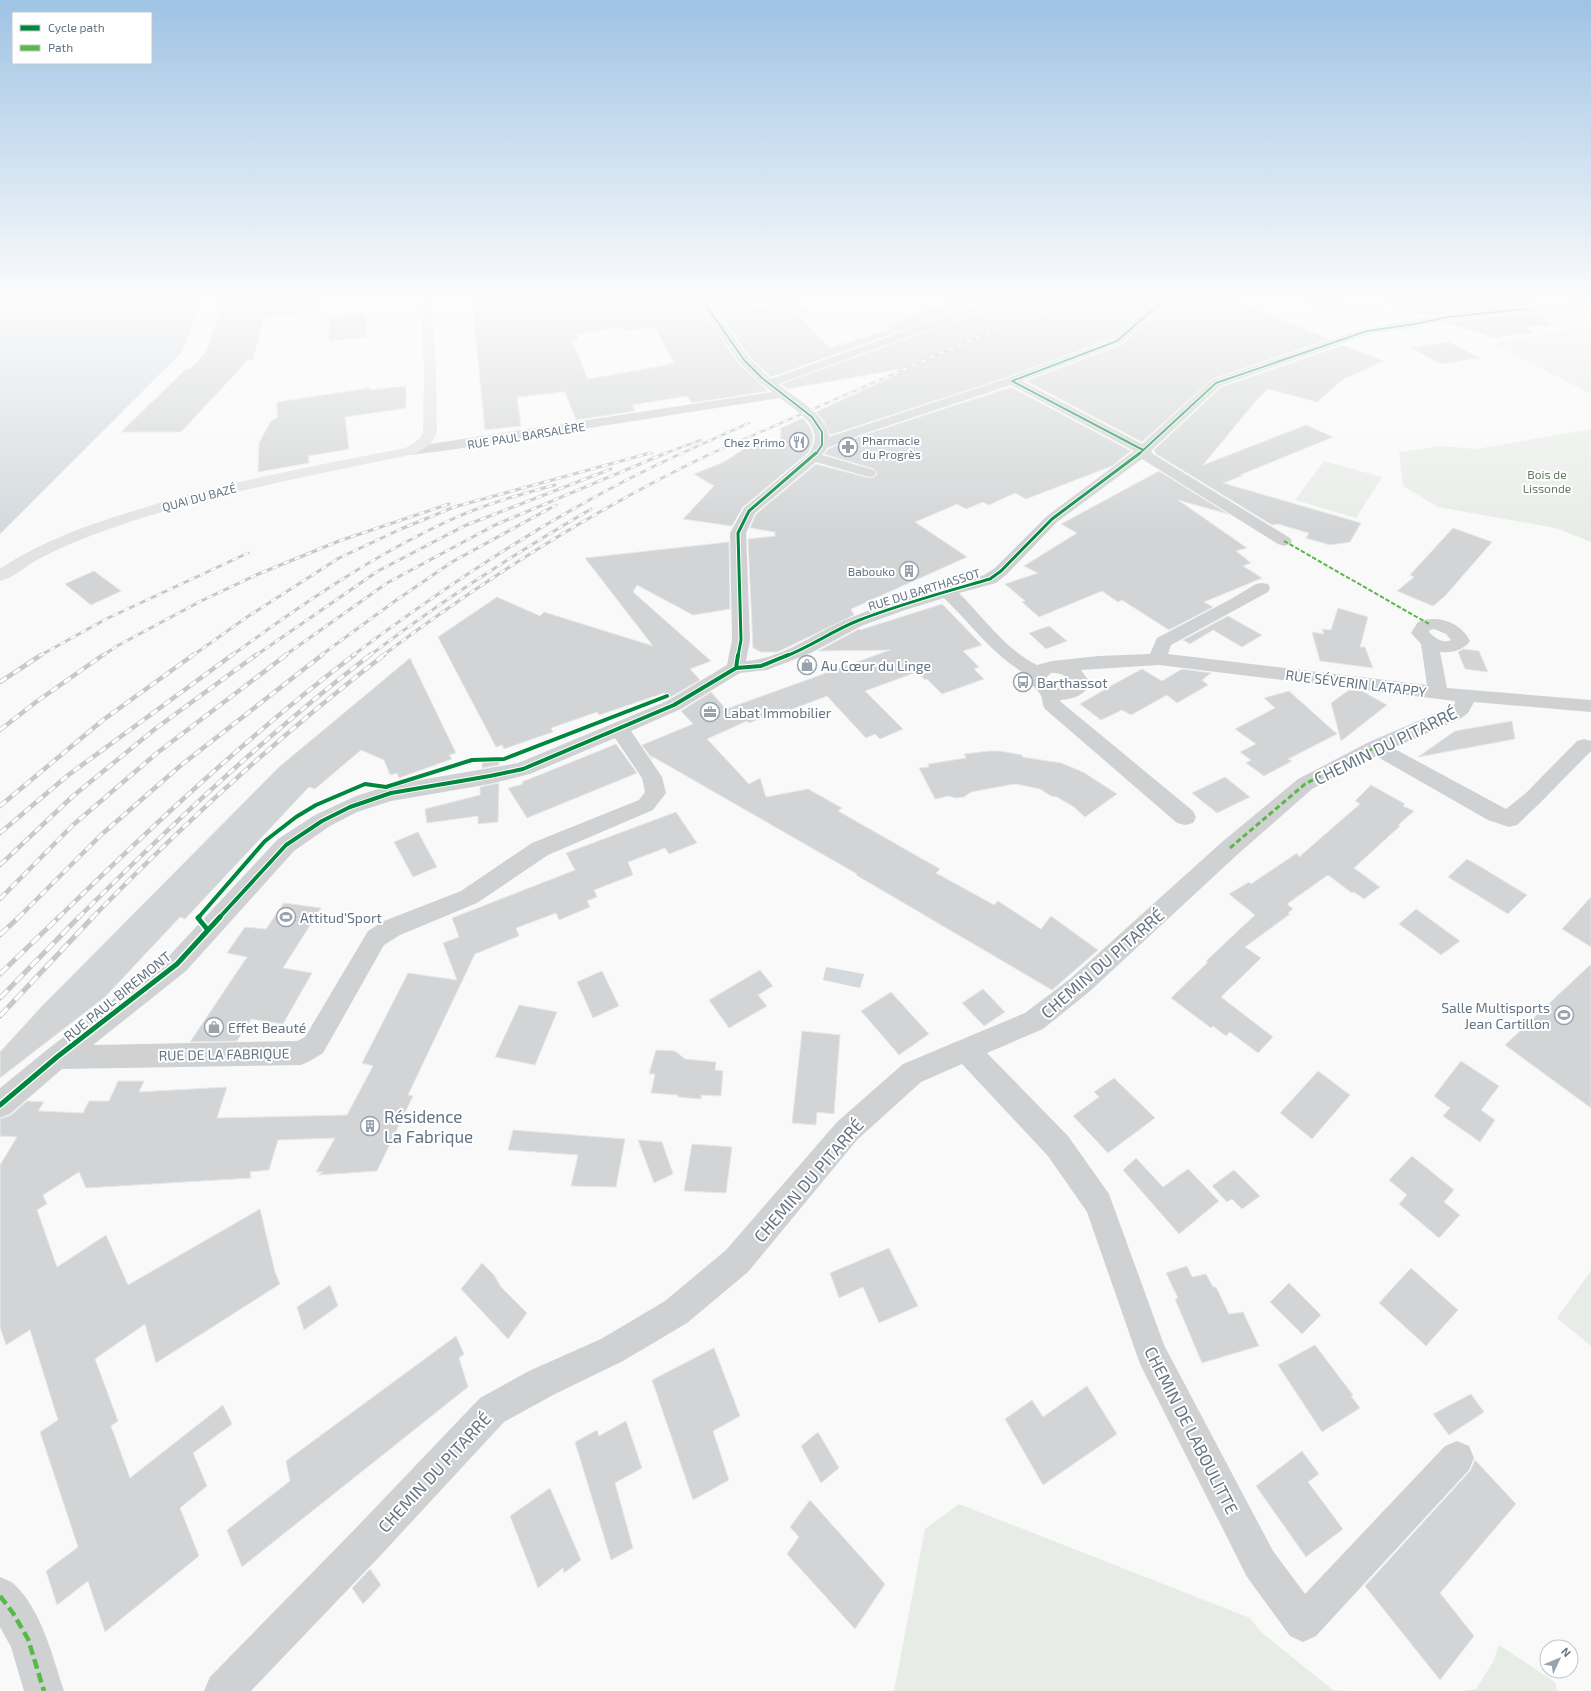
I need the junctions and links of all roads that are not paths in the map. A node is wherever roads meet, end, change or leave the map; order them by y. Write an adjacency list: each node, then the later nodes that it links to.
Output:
1 (430, 377): 10 (main road)
2 (761, 377): 7 (street)
3 (787, 377): 7 (street)
4 (1023, 377): 6 (street)
5 (1234, 377): 9 (street, RUE DU BARTHASSOT)
6 (1012, 381): 9 (street); 11 (street)
7 (770, 383): 8 (street)
8 (784, 394): 10 (street, RUE PAUL BARSALÈRE); 11 (street)
9 (1143, 450): 13 (street); 16 (street, RUE DU BARTHASSOT)
10 (410, 451): 14 (main road, QUAI DU BAZÉ)
11 (818, 451): 12 (street); 21 (street)
12 (869, 473)
13 (1284, 541)
14 (0, 576)
15 (1262, 588): 18 (street)
16 (948, 592): 21 (street, RUE DU BARTHASSOT); 22 (street)
17 (1429, 641): 25 (street)
18 (1159, 660): 19 (street, RUE SÉVERIN LATAPPY); 25 (street, RUE SÉVERIN LATAPPY)
19 (1122, 662): 20 (street, RUE SÉVERIN LATAPPY); 23 (street, RUE SÉVERIN LATAPPY)
20 (1059, 667): 22 (street); 23 (street)
21 (736, 668): 28 (street, RUE PAUL BIREMONT)
22 (1038, 673): 24 (street)
23 (1079, 687): 24 (street)
24 (1049, 691): 31 (street)
25 (1439, 693): 26 (street, RUE SÉVERIN LATAPPY)
26 (1464, 695): 27 (street, RUE SÉVERIN LATAPPY); 30 (street, CHEMIN DU PITARRÉ)
27 (1591, 706)
28 (619, 729): 33 (street, RUE PAUL BIREMONT); 33 (street, RUE DE LA FABRIQUE)
29 (1584, 746): 30 (street)
30 (1376, 747): 32 (street, CHEMIN DU PITARRÉ)
31 (1185, 817)
32 (966, 1050): 35 (street, CHEMIN DE LABOULITTE); 38 (street, CHEMIN DU PITARRÉ)
33 (57, 1057): 34 (street, RUE PAUL BIREMONT)
34 (0, 1105)
35 (1457, 1458)
36 (0, 1596): 37 (street)
37 (44, 1691)
38 (224, 1691)

